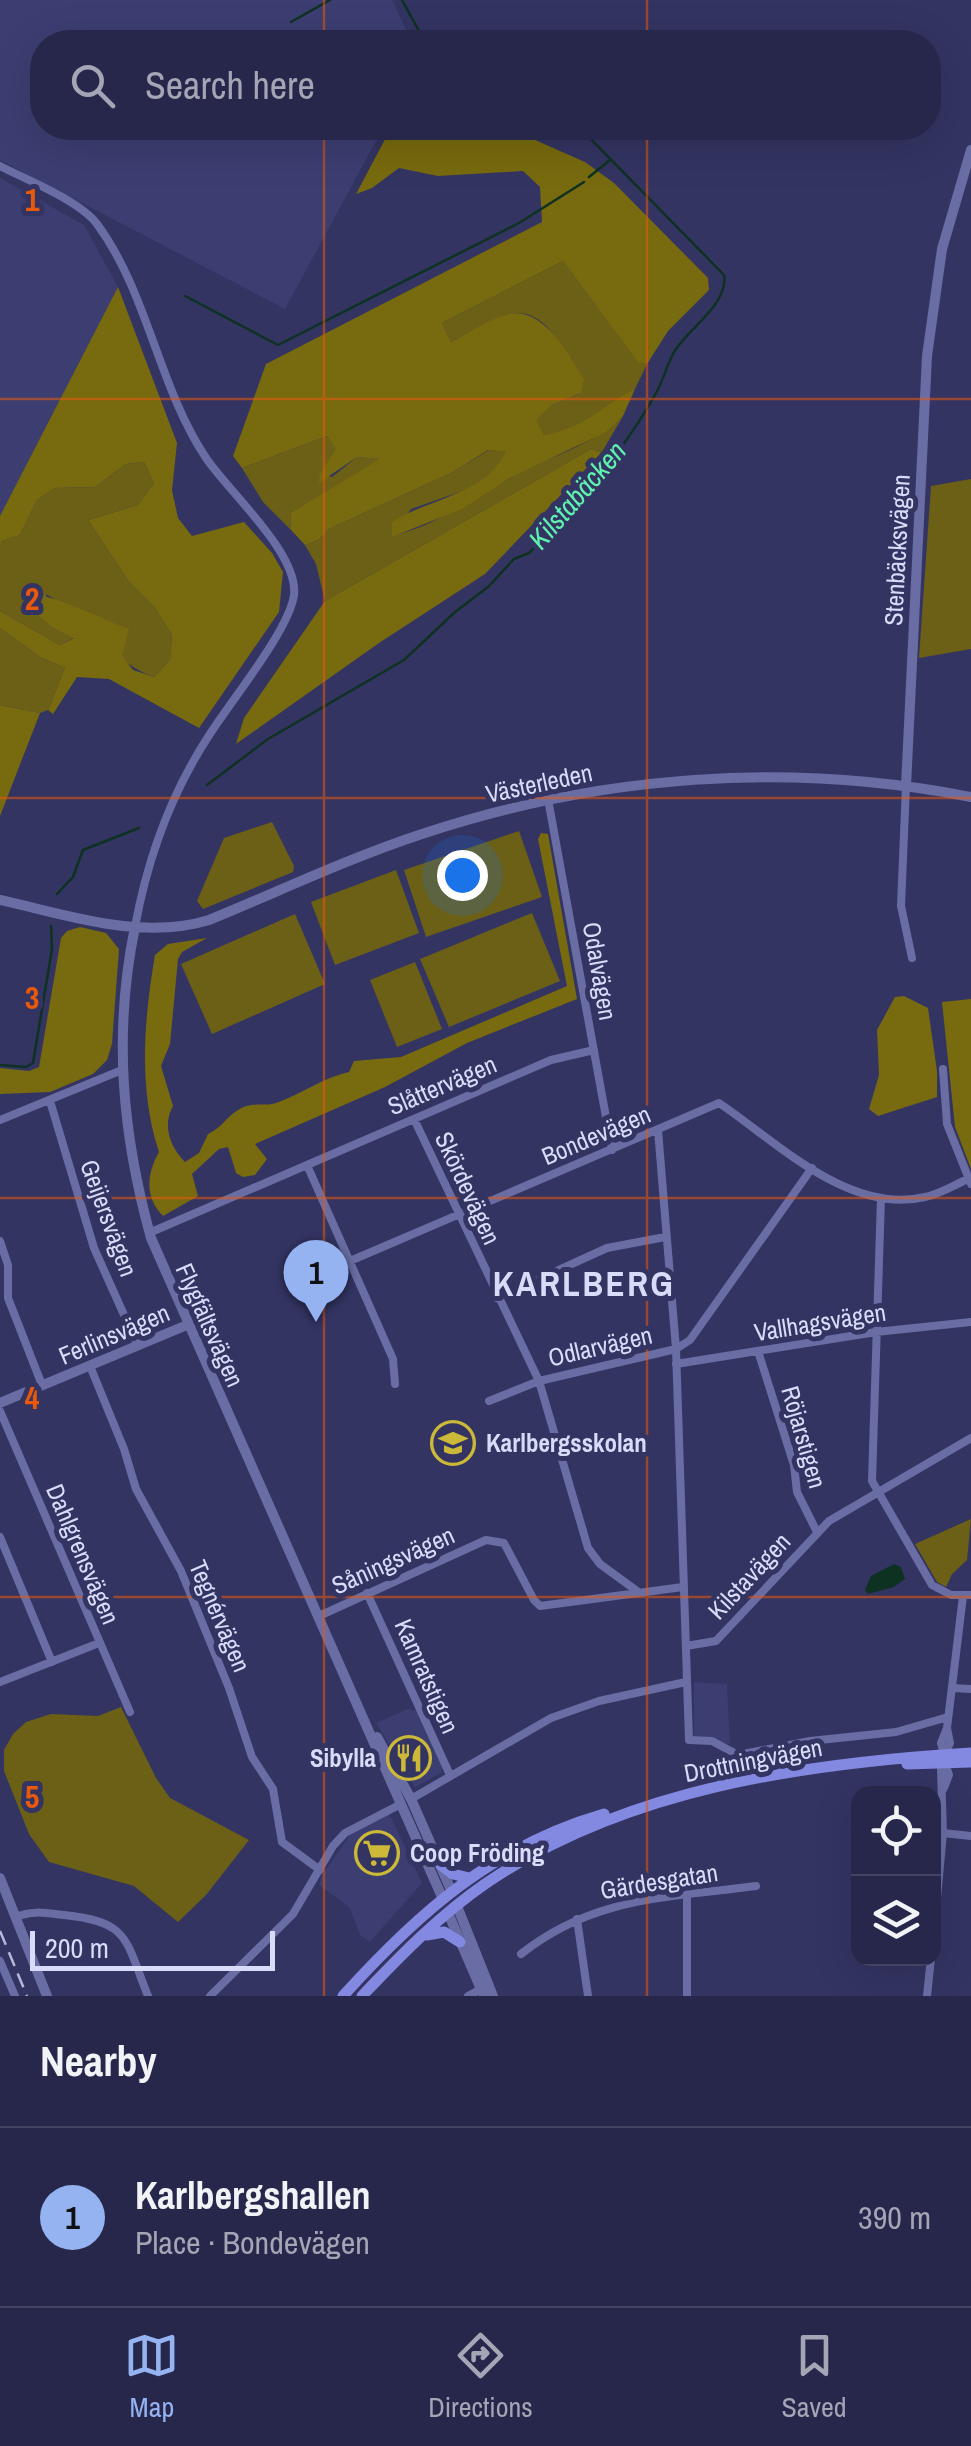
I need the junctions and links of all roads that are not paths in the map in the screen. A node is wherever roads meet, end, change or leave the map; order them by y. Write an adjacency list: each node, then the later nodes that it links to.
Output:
1 (971, 150): 3 (street, Stenbäcksvägen)
2 (0, 166): 7 (street)
3 (906, 786): 4 (street, Västerleden); 5 (street, Västerleden); 8 (street)
4 (971, 797)
5 (548, 799): 7 (street, Västerleden); 9 (street, Odalvägen)
6 (0, 900): 7 (street, Västerleden)
7 (135, 927): 10 (street, Flygfältsvägen)
8 (912, 958)
9 (594, 1050): 13 (street, Slåttervägen); 16 (street, Odalvägen)
10 (122, 1070): 12 (street); 22 (street, Flygfältsvägen)
11 (944, 1070): 19 (street)
12 (50, 1101): 14 (street); 30 (street, Geijersvägen)
13 (414, 1119): 17 (street, Slåttervägen); 21 (street, Skördevägen)
14 (0, 1120)
15 (658, 1130): 16 (street, Bondevägen); 18 (street, Bondevägen); 23 (street)
16 (612, 1150): 21 (street, Bondevägen)
17 (307, 1165): 22 (street, Slåttervägen); 25 (street)
18 (812, 1168): 20 (street, Bondevägen); 31 (street, Odlarvägen)
19 (969, 1182): 20 (street, Bondevägen)
20 (881, 1198): 29 (street)
21 (458, 1216): 25 (street, Bondevägen); 26 (street, Skördevägen)
22 (149, 1233): 28 (street, Flygfältsvägen)
23 (665, 1238): 26 (street); 31 (street)
24 (0, 1241): 37 (street)
25 (350, 1261): 36 (street)
26 (497, 1298): 35 (street, Skördevägen)
27 (971, 1322): 29 (street, Vallhagsvägen)
28 (188, 1325): 30 (street, Ferlinsvägen); 49 (street, Flygfältsvägen)
29 (876, 1332): 32 (street, Vallhagsvägen); 42 (street)
30 (138, 1346): 34 (street, Ferlinsvägen)
31 (676, 1349): 33 (street); 35 (street, Odlarvägen)
32 (758, 1351): 33 (street, Vallhagsvägen); 43 (street, Röjarstigen)
33 (676, 1364): 45 (street)
34 (90, 1366): 37 (street, Ferlinsvägen); 68 (street, Tegnérvägen)
35 (539, 1381): 38 (street, Odlarvägen); 46 (street, Skördevägen)
36 (395, 1384)
37 (42, 1385): 39 (street, Ferlinsvägen)
38 (489, 1401)
39 (0, 1402)
40 (0, 1410): 50 (street, Dahlgrensvägen)
41 (971, 1438): 42 (street, Kilstavägen)
42 (878, 1492): 43 (street, Kilstavägen); 48 (street)
43 (817, 1532): 51 (street, Kilstavägen)
44 (0, 1538): 52 (street)
45 (684, 1586): 46 (street, Såningsvägen); 51 (street)
46 (637, 1591): 47 (street, Såningsvägen)
47 (367, 1593): 49 (street, Såningsvägen); 62 (street, Kamratstigen)
48 (967, 1596): 55 (street)
49 (319, 1616): 63 (street, Flygfältsvägen)
50 (99, 1643): 52 (street); 57 (street, Dahlgrensvägen)
51 (686, 1646): 54 (street)
52 (52, 1662): 53 (street)
53 (0, 1682)
54 (686, 1682): 58 (street); 62 (street)
55 (952, 1688): 56 (street); 58 (street)
56 (971, 1689)
57 (130, 1712)
58 (948, 1717): 60 (street)
59 (971, 1752): 60 (main road, Drottningvägen)
60 (945, 1759): 61 (main road, Drottningvägen); 64 (main road, Drottningvägen); 65 (street)
61 (971, 1762)
62 (450, 1776): 63 (street)
63 (406, 1802): 67 (street, Flygfältsvägen); 68 (street); 73 (street, Flygfältsvägen)
64 (652, 1804): 71 (main road, Drottningvägen); 75 (main road, Drottningvägen)
65 (944, 1833): 66 (street); 69 (street)
66 (971, 1836)
67 (440, 1865): 71 (main road); 73 (street, Flygfältsvägen)
68 (320, 1870): 87 (street)
69 (940, 1876)
70 (0, 1878): 76 (street)
71 (469, 1878): 73 (main road, Drottningvägen)
72 (756, 1886): 74 (street, Gärdesgatan)
73 (447, 1894): 75 (main road); 88 (main road, Drottningvägen)
74 (687, 1895): 77 (street, Gärdesgatan); 92 (street)
75 (453, 1910): 78 (main road, Drottningvägen); 79 (street); 83 (street)
76 (16, 1917): 85 (street); 86 (street)
77 (576, 1919): 80 (street, Gärdesgatan); 91 (street)
78 (423, 1936): 79 (main road); 89 (main road, Drottningvägen)
79 (460, 1942): 83 (street)
80 (521, 1954)
81 (0, 1961): 84 (street)
82 (930, 1966): 93 (street)
83 (487, 1991): 90 (street)
84 (15, 1996)
85 (47, 1996)
86 (148, 1996)
87 (210, 1996)
88 (342, 1996)
89 (362, 1996)
90 (468, 1996)
91 (588, 1996)
92 (687, 1996)
93 (927, 1996)

